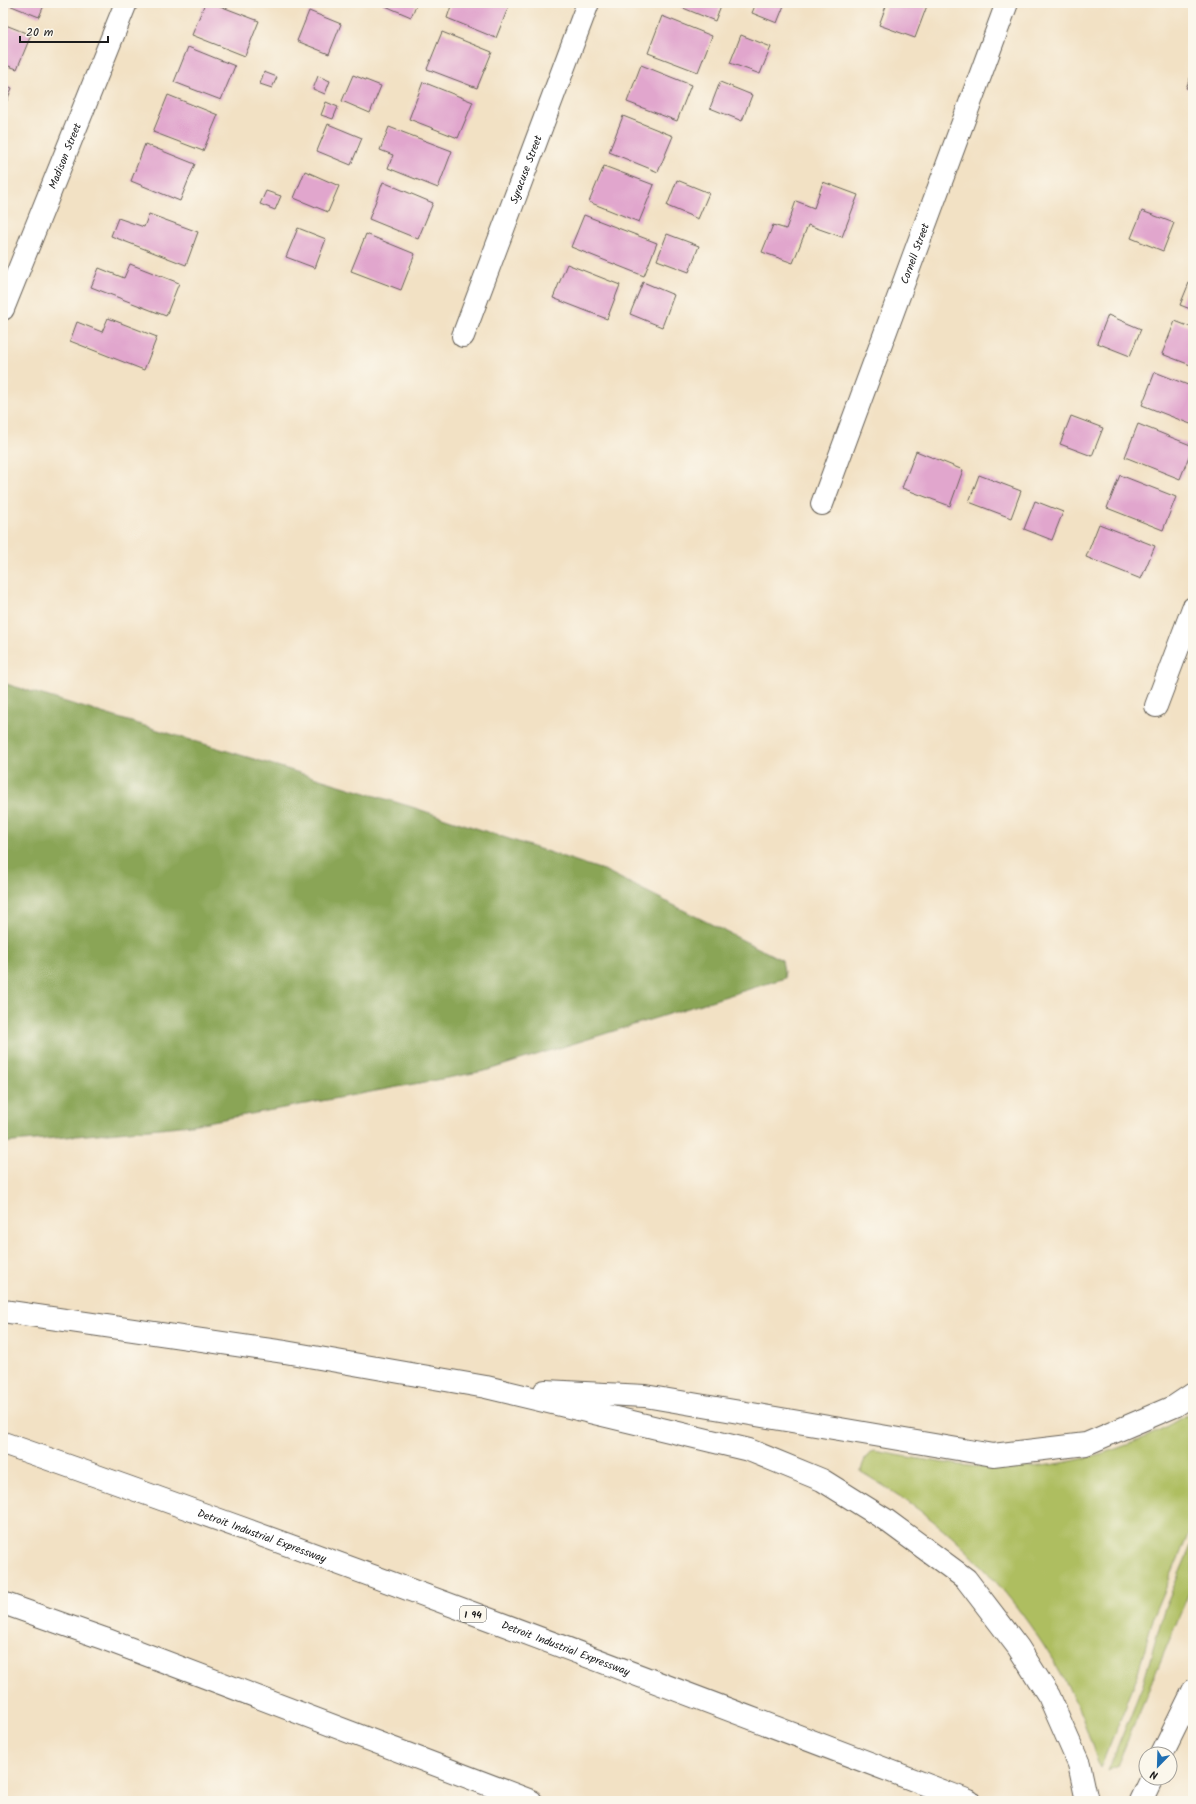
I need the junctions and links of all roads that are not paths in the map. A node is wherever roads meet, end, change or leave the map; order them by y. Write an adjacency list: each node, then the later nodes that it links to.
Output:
1 (126, 3): 4 (main road, Madison Street)
2 (588, 3): 5 (main road, Syracuse Street)
3 (1007, 3): 6 (main road, Cornell Street)
4 (3, 309)
5 (463, 336)
6 (822, 504)
7 (1193, 608): 8 (main road)
8 (1156, 706)
9 (3, 1311): 10 (main road)
10 (486, 1387): 11 (main road); 20 (main road)
11 (1193, 1394)
12 (3, 1443): 19 (main road, Detroit Industrial Expressway / I 94)
13 (3, 1603): 18 (main road)
14 (1193, 1691): 15 (main road)
15 (1166, 1746)
16 (1148, 1786): 21 (main road)
17 (1155, 1786): 22 (main road)
18 (531, 1801)
19 (970, 1801)
20 (1087, 1801)
21 (1141, 1801)
22 (1152, 1801)

